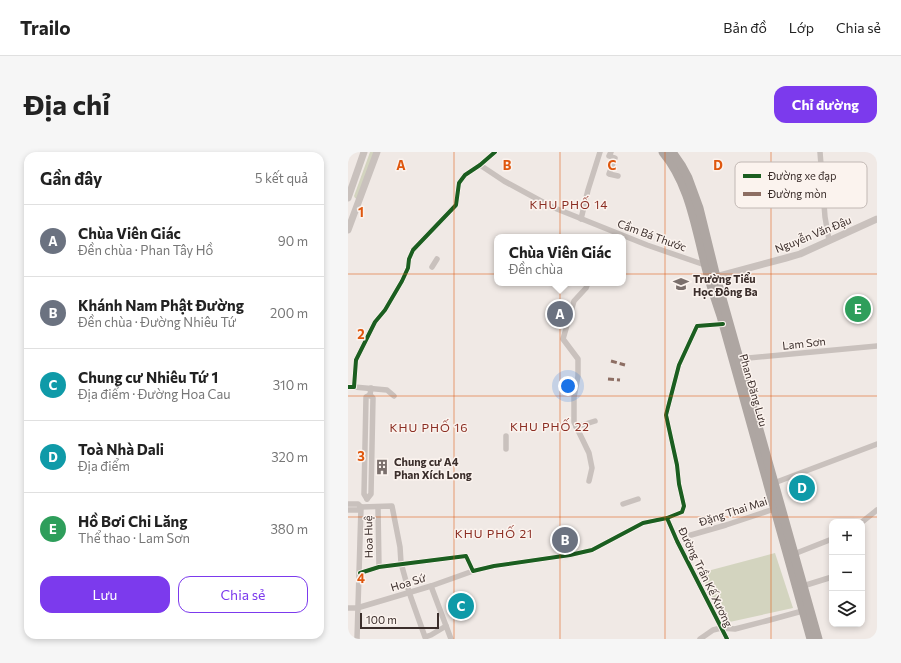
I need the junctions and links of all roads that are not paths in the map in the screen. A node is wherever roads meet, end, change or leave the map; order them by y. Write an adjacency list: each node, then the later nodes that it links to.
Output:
1 (364, 152): 12 (street)
2 (377, 152): 13 (street)
3 (495, 152): 10 (street)
4 (600, 152): 15 (street)
5 (611, 152): 11 (street)
6 (663, 152): 22 (main road, Phan Đăng Lưu)
7 (672, 152): 22 (main road, Phan Đăng Lưu)
8 (820, 152): 9 (street)
9 (821, 162)
10 (480, 165): 15 (street, Cầm Bá Thước); 29 (street)
11 (618, 176)
12 (348, 198): 13 (street)
13 (358, 204): 17 (street)
14 (824, 208): 20 (street)
15 (581, 219): 18 (street, Cầm Bá Thước)
16 (877, 219): 20 (street, Nguyễn Văn Đậu)
17 (348, 230)
18 (613, 234)
19 (626, 238): 22 (street, Cầm Bá Thước)
20 (829, 240): 24 (street, Nguyễn Văn Đậu)
21 (437, 259): 23 (street)
22 (709, 264): 24 (main road, Phan Đăng Lưu)
23 (432, 267)
24 (713, 278): 26 (main road, Phan Đăng Lưu); 28 (main road, Phan Đăng Lưu)
25 (587, 286): 36 (street)
26 (723, 324): 28 (main road, Phan Đăng Lưu); 58 (street, Đường Trần Kế Xương)
27 (877, 346): 28 (street, Lam Sơn)
28 (736, 360): 47 (main road, Phan Đăng Lưu); 55 (main road, Phan Đăng Lưu)
29 (351, 387): 30 (street)
30 (371, 388): 31 (street); 32 (street)
31 (370, 395): 33 (street); 34 (street)
32 (394, 396)
33 (366, 415): 34 (street); 38 (street)
34 (373, 416): 39 (street)
35 (595, 421): 36 (street)
36 (576, 427): 46 (street)
37 (506, 436): 41 (street)
38 (365, 437): 39 (street); 42 (street)
39 (372, 438): 43 (street)
40 (877, 444): 47 (street)
41 (506, 449)
42 (365, 454): 43 (street); 44 (street)
43 (372, 454): 45 (street)
44 (365, 473): 45 (street); 48 (street)
45 (372, 473): 48 (street)
46 (589, 481)
47 (774, 483): 55 (main road, Phan Đăng Lưu)
48 (368, 499): 53 (street)
49 (638, 499): 51 (street)
50 (348, 504): 52 (street)
51 (623, 504)
52 (361, 507): 53 (street); 56 (street); 66 (street)
53 (367, 507): 54 (street)
54 (378, 507): 63 (street); 64 (street, Hoa Huệ)
55 (778, 508): 60 (street, Đặng Thai Mai); 62 (main road, Phan Đăng Lưu); 73 (main road, Phan Đăng Lưu)
56 (348, 510)
57 (877, 510): 59 (street)
58 (667, 518): 65 (street, Hoa Sứ); 75 (street, Đường Trần Kế Xương)
59 (865, 520)
60 (692, 535)
61 (829, 540): 62 (street)
62 (794, 554): 69 (main road, Phan Đăng Lưu)
63 (401, 563): 64 (street, Hoa Huệ); 65 (street, Hoa Huệ); 70 (street)
64 (378, 566): 66 (street, Hoa Huệ)
65 (474, 570): 68 (street, Hoa Sứ)
66 (360, 573): 72 (street)
67 (829, 578): 69 (street)
68 (431, 586): 70 (street, Hoa Sứ); 74 (street)
69 (803, 586): 73 (main road, Phan Đăng Lưu)
70 (409, 592): 72 (street, Hoa Sứ); 74 (street)
71 (348, 608): 72 (street, Hoa Sứ)
72 (357, 608): 76 (street)
73 (806, 610): 75 (street); 80 (main road, Phan Đăng Lưu); 81 (main road, Phan Đăng Lưu)
74 (446, 626): 77 (street)
75 (721, 628): 78 (street); 79 (street, Đường Trần Kế Xương)
76 (357, 639)
77 (451, 639)
78 (700, 639)
79 (727, 639)
80 (811, 639)
81 (818, 639)

